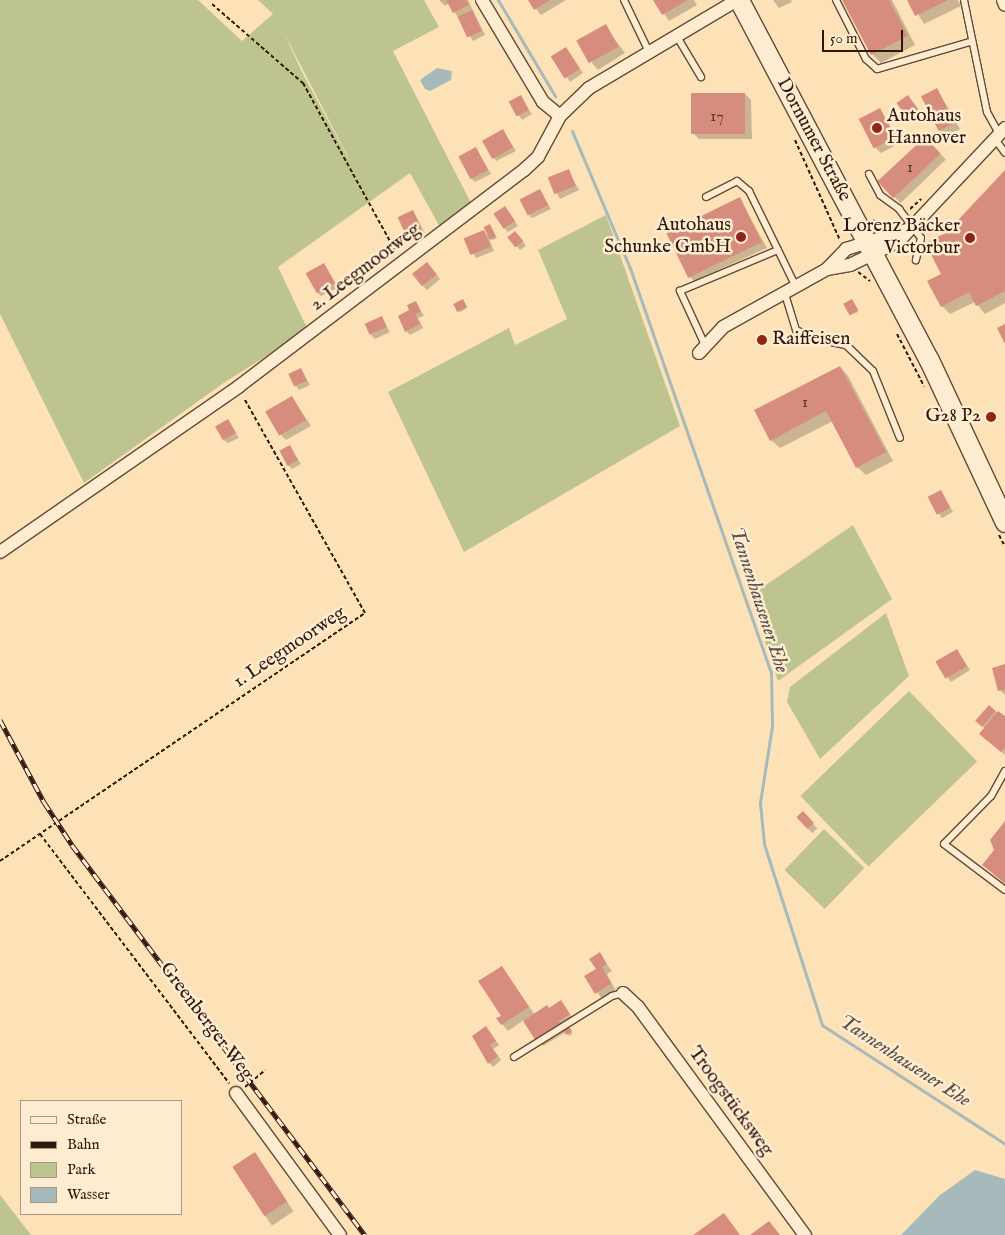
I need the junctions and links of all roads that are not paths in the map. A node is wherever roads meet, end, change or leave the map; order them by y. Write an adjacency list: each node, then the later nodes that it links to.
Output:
1 (482, 0): 12 (street)
2 (624, 0): 10 (lane)
3 (738, 0): 8 (street, 2. Leegmoorweg); 18 (main road, Dornumer Straße)
4 (836, 0): 9 (lane)
5 (964, 0): 9 (lane)
6 (1003, 0): 7 (street)
7 (1005, 5)
8 (676, 35): 10 (street, 2. Leegmoorweg); 11 (lane)
9 (970, 42): 13 (lane)
10 (649, 52): 12 (street, 2. Leegmoorweg)
11 (701, 77)
12 (560, 116): 25 (street, 2. Leegmoorweg)
13 (1000, 134): 14 (lane); 17 (street)
14 (1005, 153)
15 (869, 174): 17 (lane)
16 (706, 196): 19 (lane)
17 (912, 227): 18 (street); 20 (lane)
18 (869, 248): 21 (street); 24 (main road, Dornumer Straße)
19 (778, 250): 21 (lane); 22 (lane)
20 (916, 260)
21 (790, 290): 22 (street); 23 (lane)
22 (702, 349)
23 (900, 438)
24 (1005, 522)
25 (0, 552)
26 (1005, 771): 27 (lane)
27 (1005, 890)
28 (623, 994): 29 (lane); 32 (street, Troogstücksweg)
29 (514, 1057)
30 (236, 1092): 31 (street, Greenberger Weg)
31 (340, 1235)
32 (805, 1235)

